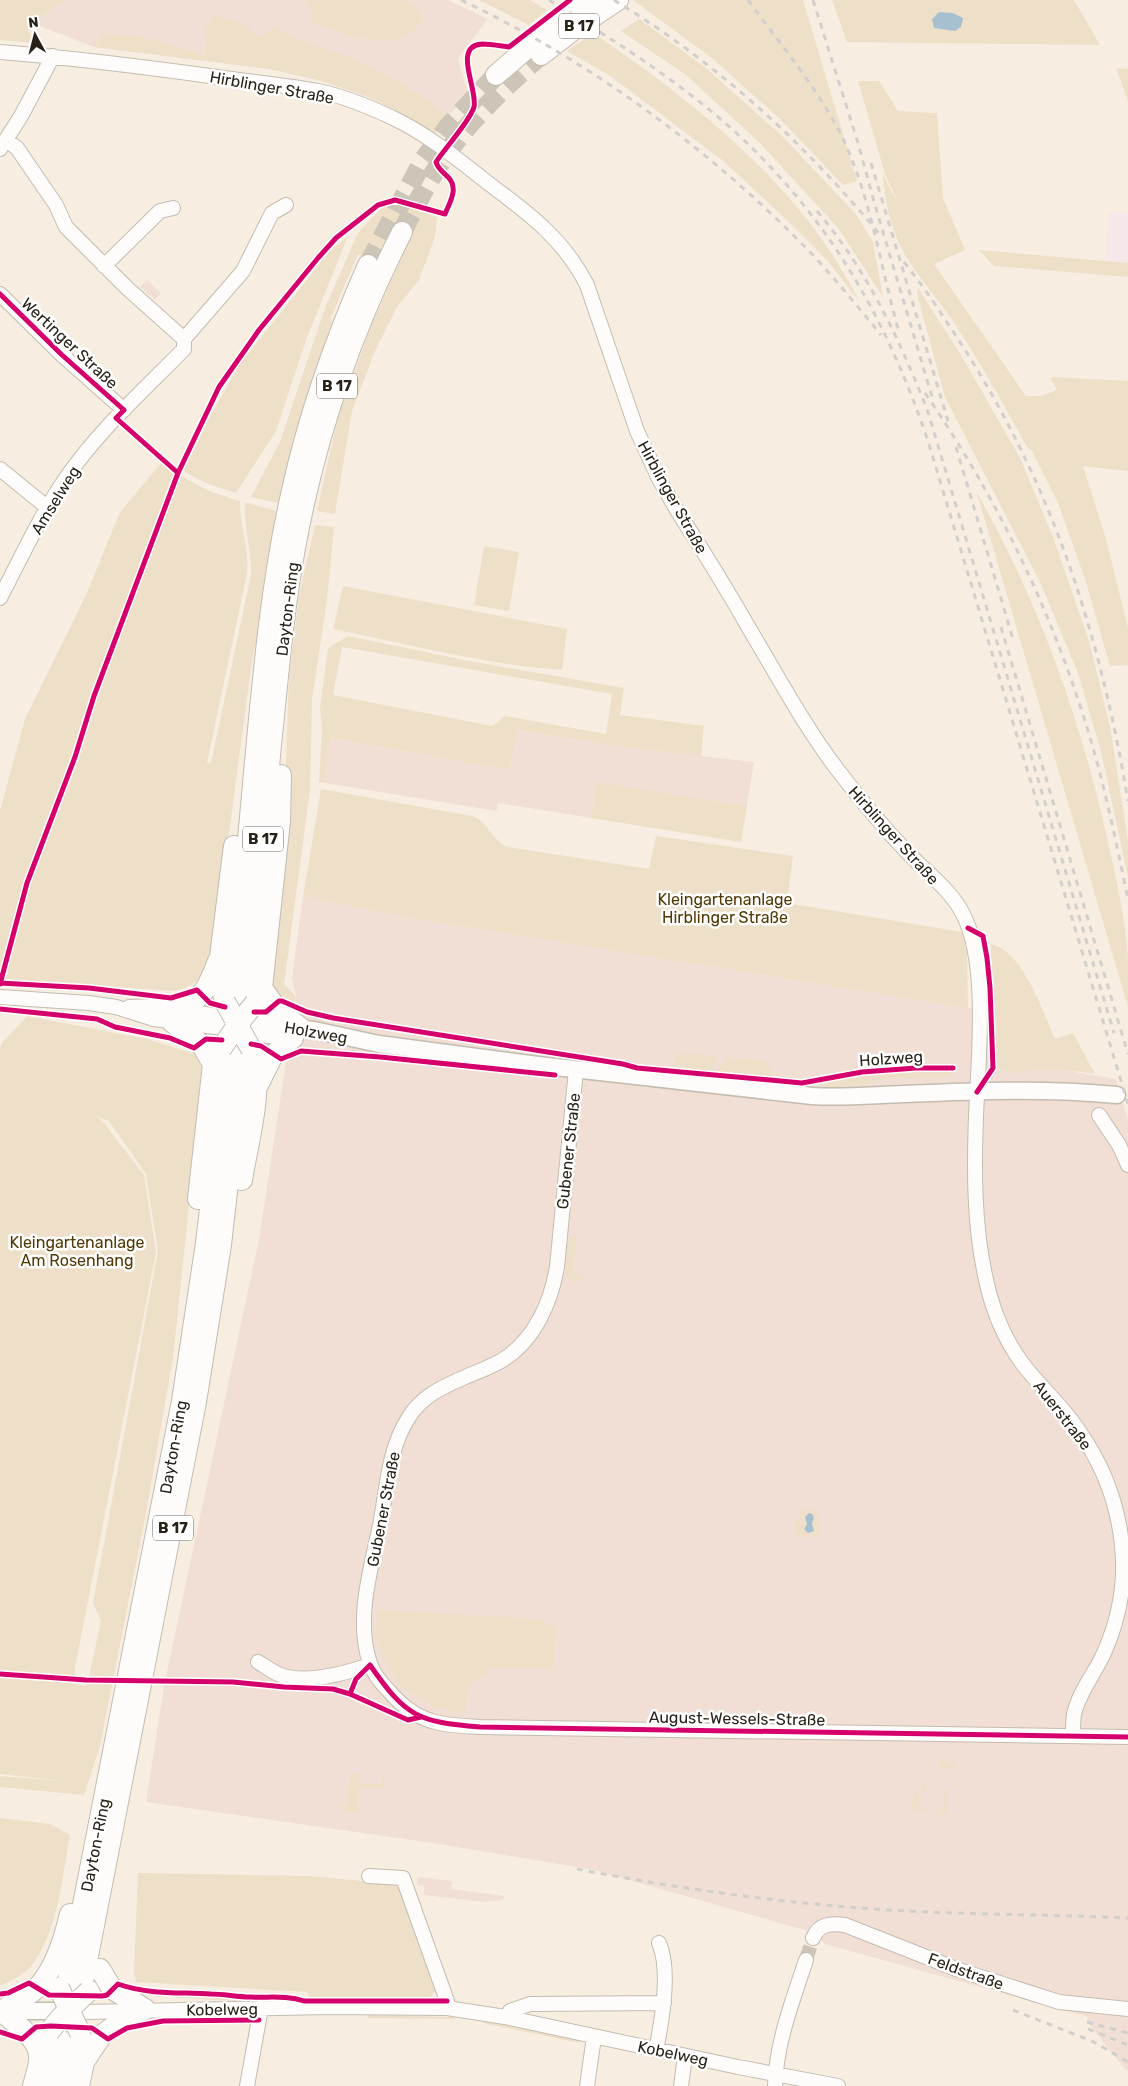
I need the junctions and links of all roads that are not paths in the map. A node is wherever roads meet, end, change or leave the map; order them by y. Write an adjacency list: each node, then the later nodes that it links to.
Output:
1 (590, 0): 6 (highway, B 17)
2 (618, 0): 4 (highway, B 17)
3 (0, 52): 5 (street, Hirblinger Straße)
4 (541, 55)
5 (54, 56): 7 (street); 27 (street, Hirblinger Straße)
6 (496, 76)
7 (3, 144): 12 (street)
8 (286, 205): 14 (street, Amselweg)
9 (173, 208): 12 (street)
10 (402, 232): 19 (highway, Dayton-Ring / B 17)
11 (368, 265): 19 (highway, Dayton-Ring / B 17)
12 (104, 266): 14 (street)
13 (0, 294): 15 (street, Wertinger Straße)
14 (184, 339): 15 (street, Amselweg)
15 (124, 410): 17 (street, Amselweg)
16 (0, 469): 17 (street)
17 (48, 508): 18 (street, Amselweg)
18 (0, 598)
19 (271, 676): 20 (highway); 23 (highway, Dayton-Ring / B 17); 23 (highway)
20 (220, 957): 22 (highway); 23 (highway)
21 (0, 996): 22 (street, Holzweg)
22 (175, 1016): 23 (street, Holzweg); 23 (highway)
23 (238, 1025): 24 (main road, Holzweg); 24 (highway); 26 (highway); 31 (highway, Dayton-Ring / B 17); 31 (highway)
24 (297, 1033): 25 (main road, Holzweg); 26 (highway)
25 (576, 1070): 27 (main road, Holzweg); 33 (street, Gubener Straße)
26 (257, 1087): 31 (highway)
27 (977, 1092): 28 (main road); 34 (street, Auerstraße)
28 (1117, 1095)
29 (1099, 1115): 30 (street)
30 (1128, 1165)
31 (203, 1317): 36 (highway, Dayton-Ring / B 17)
32 (258, 1662): 33 (street)
33 (370, 1665): 34 (street, August-Wessels-Straße)
34 (1073, 1735): 35 (street, August-Wessels-Straße)
35 (1128, 1737)
36 (112, 1798): 41 (highway); 42 (highway); 43 (highway, Dayton-Ring / B 17)
37 (369, 1876): 46 (street)
38 (813, 1938): 47 (street, Feldstraße)
39 (659, 1943): 44 (street)
40 (806, 1960): 58 (street)
41 (54, 1965): 43 (highway); 49 (highway)
42 (100, 1969): 43 (highway); 48 (highway)
43 (74, 1990): 50 (highway, bridge); 50 (highway, bridge)
44 (664, 2004): 51 (street); 54 (street)
45 (261, 2008): 46 (street, Kobelweg); 48 (street, Kobelweg); 63 (street)
46 (447, 2008): 51 (street, Kobelweg)
47 (1128, 2009)
48 (145, 2010): 50 (street, Kobelweg); 57 (highway)
49 (0, 2011): 50 (main road, Kobelweg); 56 (highway)
50 (70, 2011): 52 (highway, bridge); 52 (highway, bridge)
51 (508, 2018): 53 (street, Kobelweg)
52 (64, 2036): 56 (highway); 57 (highway); 60 (highway); 61 (highway)
53 (594, 2037): 54 (street, Kobelweg); 64 (street)
54 (656, 2050): 55 (street, Kobelweg)
55 (685, 2056): 58 (street, Kobelweg); 65 (street)
56 (40, 2058): 59 (highway)
57 (84, 2062): 62 (highway)
58 (775, 2080): 66 (street, Kobelweg)
59 (33, 2086)
60 (46, 2086)
61 (61, 2086)
62 (79, 2086)
63 (248, 2086)
64 (586, 2086)
65 (681, 2086)
66 (838, 2086)

